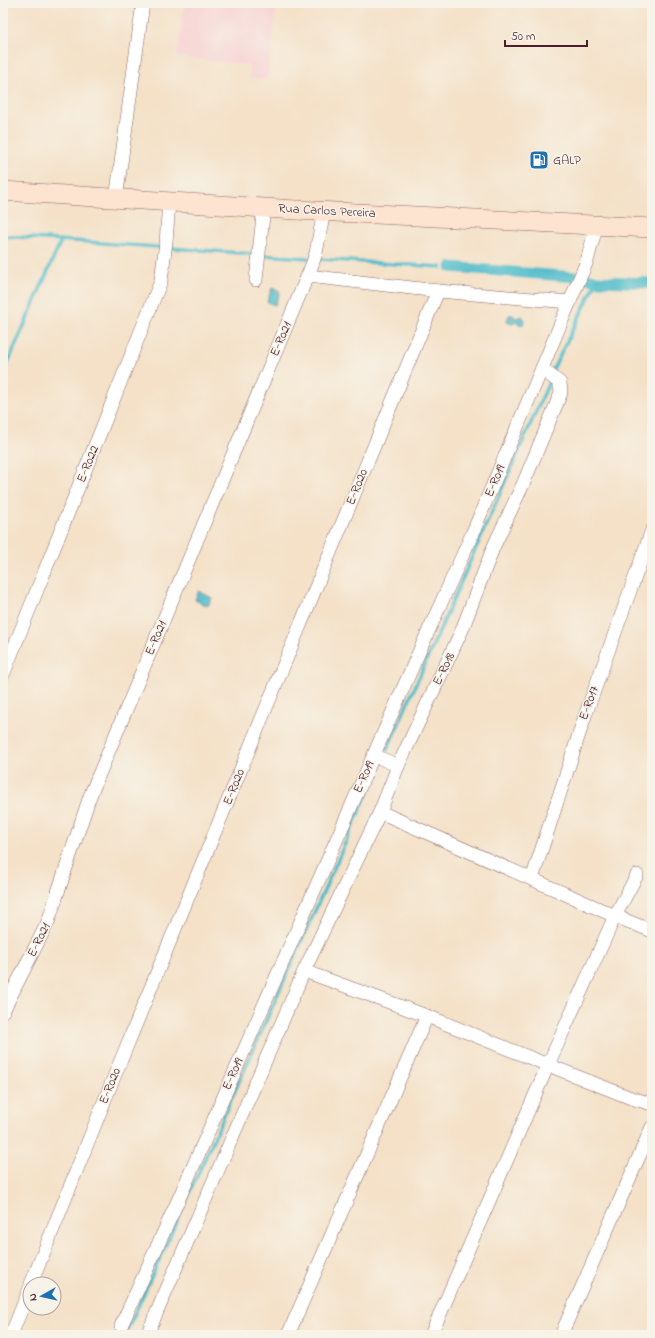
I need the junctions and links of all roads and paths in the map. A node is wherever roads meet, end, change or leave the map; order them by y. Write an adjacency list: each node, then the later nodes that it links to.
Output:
1 (143, 3): 3 (street)
2 (3, 191): 3 (street, Rua Carlos Pereira)
3 (116, 199): 4 (street, Rua Carlos Pereira)
4 (169, 202): 5 (street, Rua Carlos Pereira); 15 (street, E-R022)
5 (264, 207): 6 (street, Rua Carlos Pereira); 10 (street)
6 (324, 211): 7 (street, Rua Carlos Pereira); 9 (street, E-R021)
7 (597, 224): 8 (street, Rua Carlos Pereira); 12 (street, E-R019)
8 (652, 228)
9 (312, 265): 11 (street); 24 (street, E-R021)
10 (256, 280)
11 (438, 291): 12 (street); 29 (street, E-R020)
12 (570, 302): 13 (street, E-R019)
13 (542, 370): 16 (street, E-R019); 17 (street, E-R018)
14 (652, 530): 20 (street, E-R017)
15 (3, 675)
16 (374, 755): 17 (street); 31 (street, E-R019)
17 (398, 766): 18 (street, E-R018)
18 (380, 812): 20 (street); 23 (street, E-R018)
19 (637, 875): 21 (street)
20 (532, 879): 21 (street)
21 (615, 916): 22 (street); 26 (street)
22 (652, 931)
23 (304, 972): 25 (street); 33 (street, E-R018)
24 (3, 1011)
25 (428, 1016): 26 (street); 34 (street)
26 (548, 1065): 27 (street); 35 (street)
27 (652, 1104)
28 (652, 1127): 36 (street)
29 (35, 1276)
30 (22, 1308): 32 (street)
31 (120, 1326)
32 (11, 1335)
33 (147, 1335)
34 (288, 1335)
35 (431, 1335)
36 (561, 1335)

